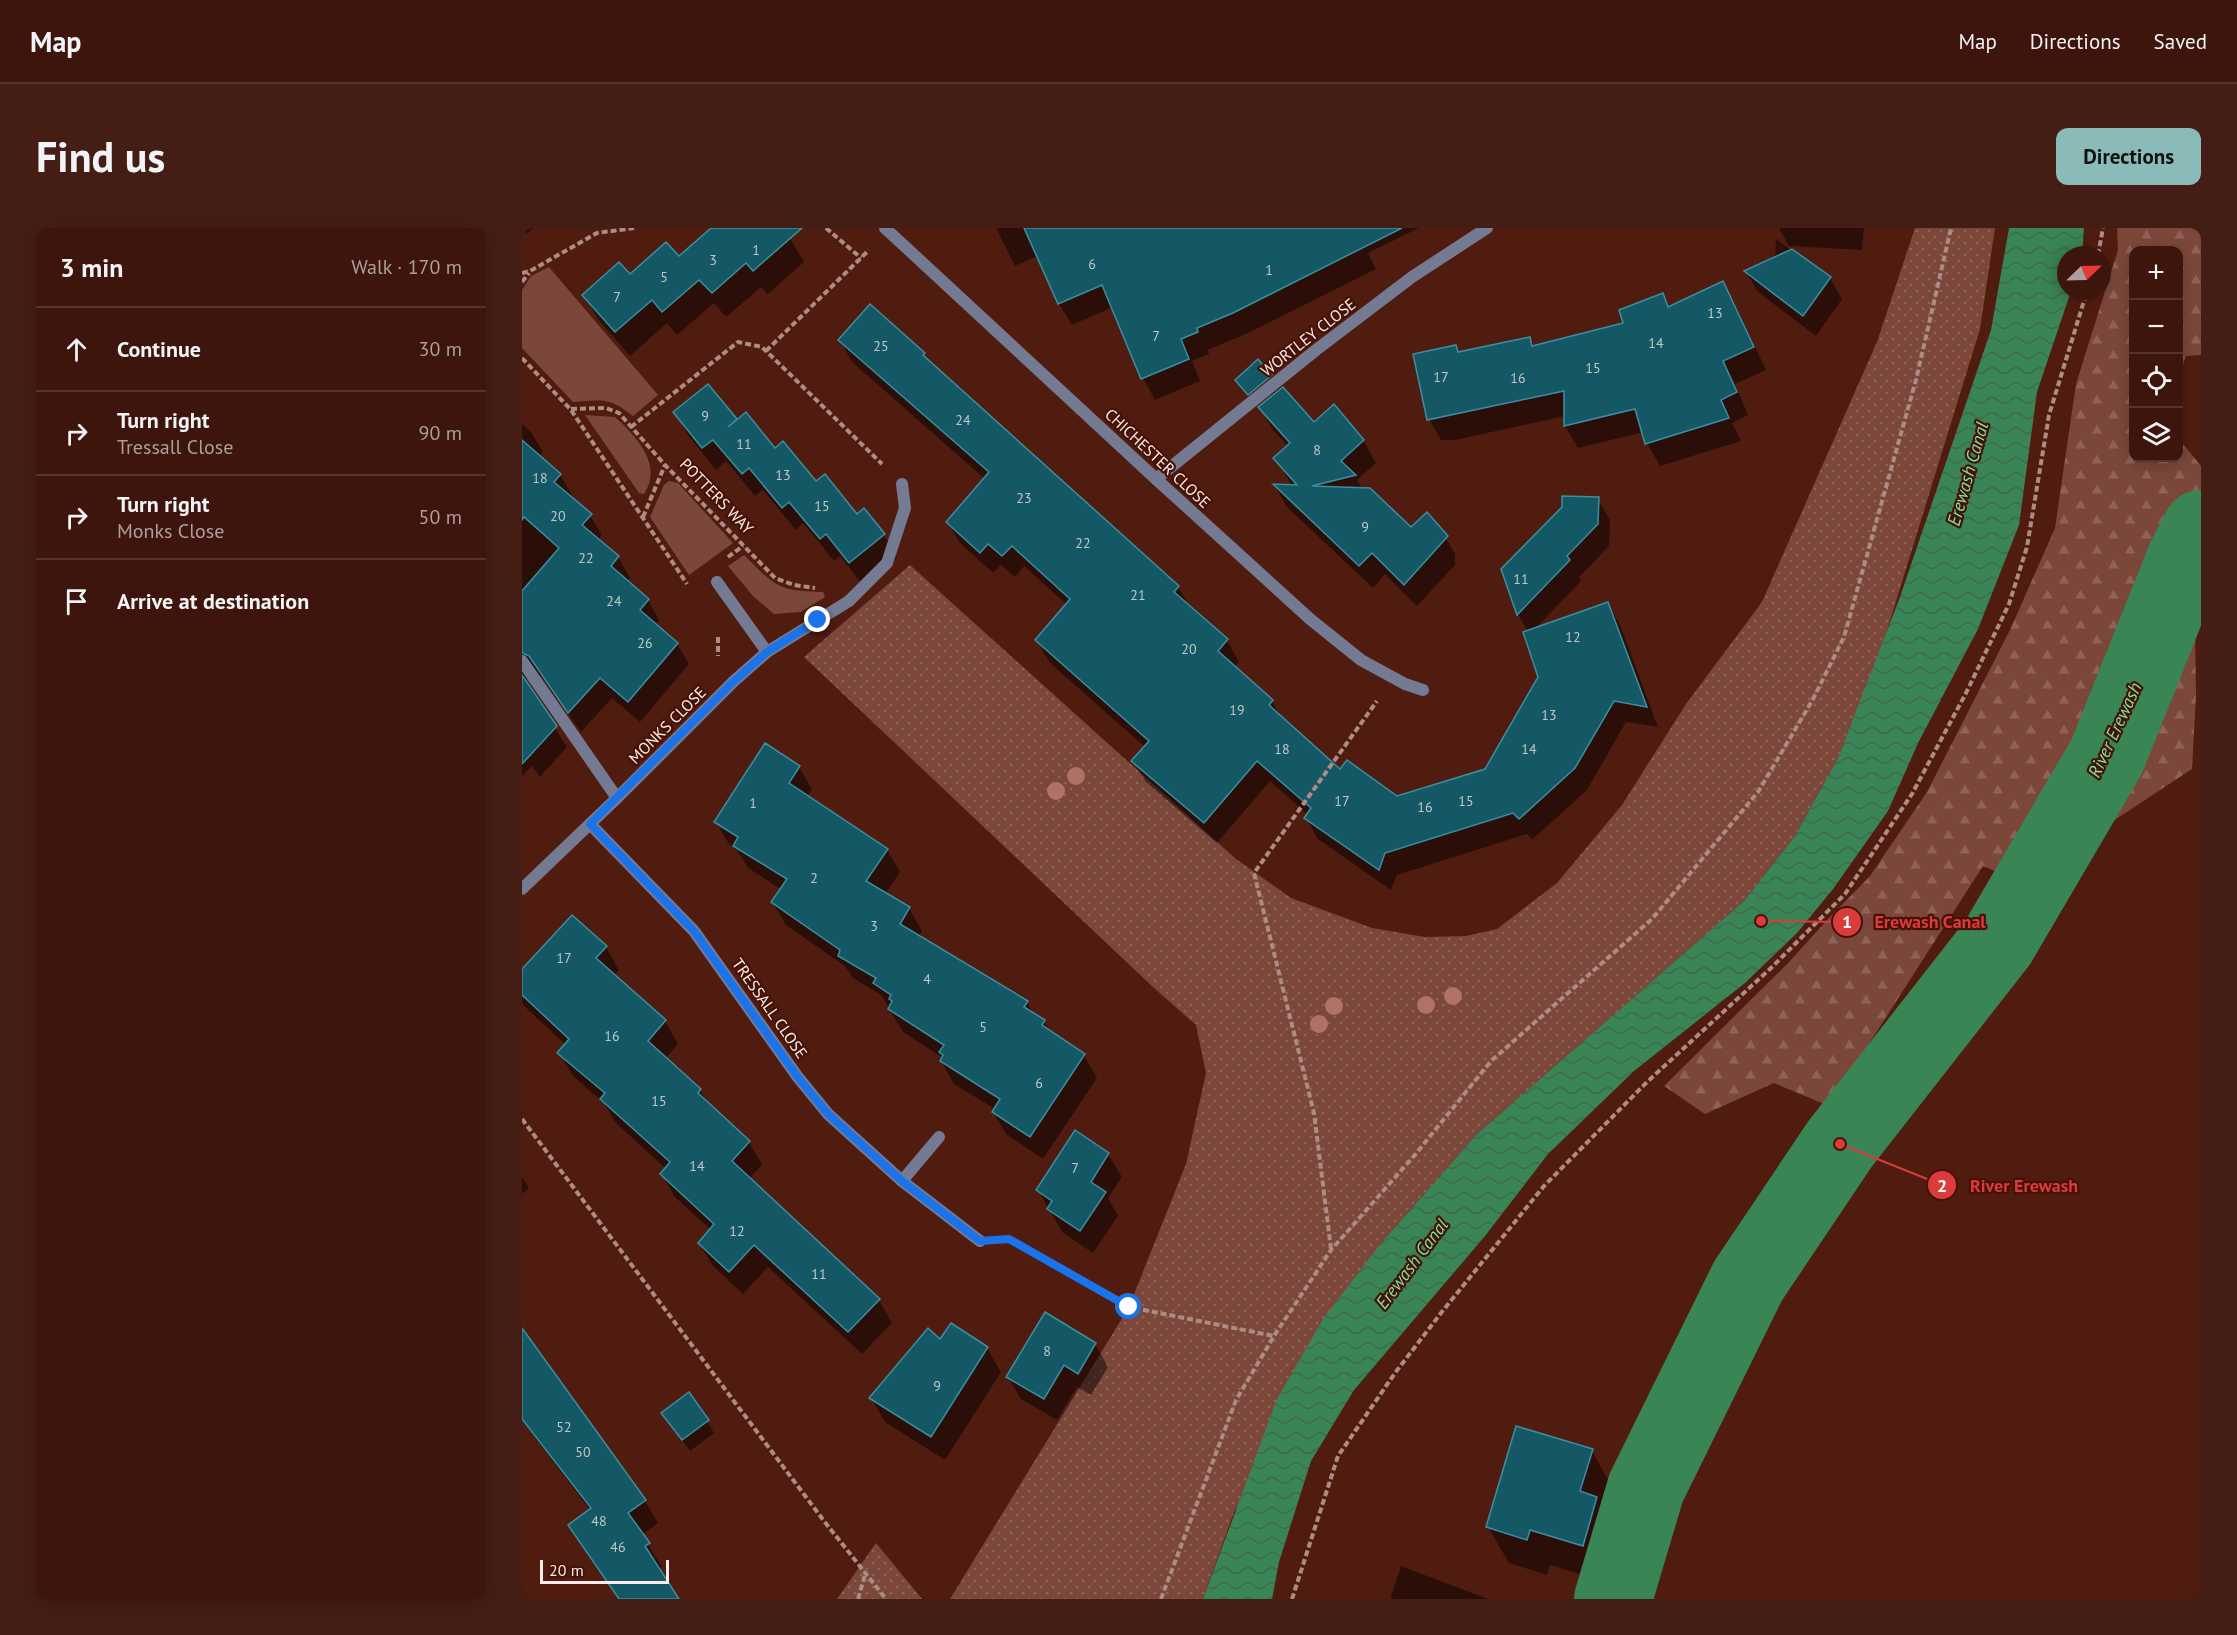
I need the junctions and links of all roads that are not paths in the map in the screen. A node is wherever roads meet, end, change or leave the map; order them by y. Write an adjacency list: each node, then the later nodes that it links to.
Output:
1 (1487, 228): 3 (street, WORTLEY CLOSE)
2 (887, 229): 3 (street, CHICHESTER CLOSE)
3 (1156, 479): 8 (street, CHICHESTER CLOSE)
4 (902, 484): 6 (street, MONKS CLOSE)
5 (717, 582): 6 (street)
6 (767, 652): 9 (street, MONKS CLOSE)
7 (522, 661): 9 (street)
8 (1423, 690)
9 (617, 798): 10 (street, MONKS CLOSE)
10 (590, 824): 11 (street, MONKS CLOSE); 13 (street, TRESSALL CLOSE)
11 (522, 888)
12 (939, 1137): 13 (street)
13 (902, 1181): 14 (street, TRESSALL CLOSE)
14 (980, 1241)

